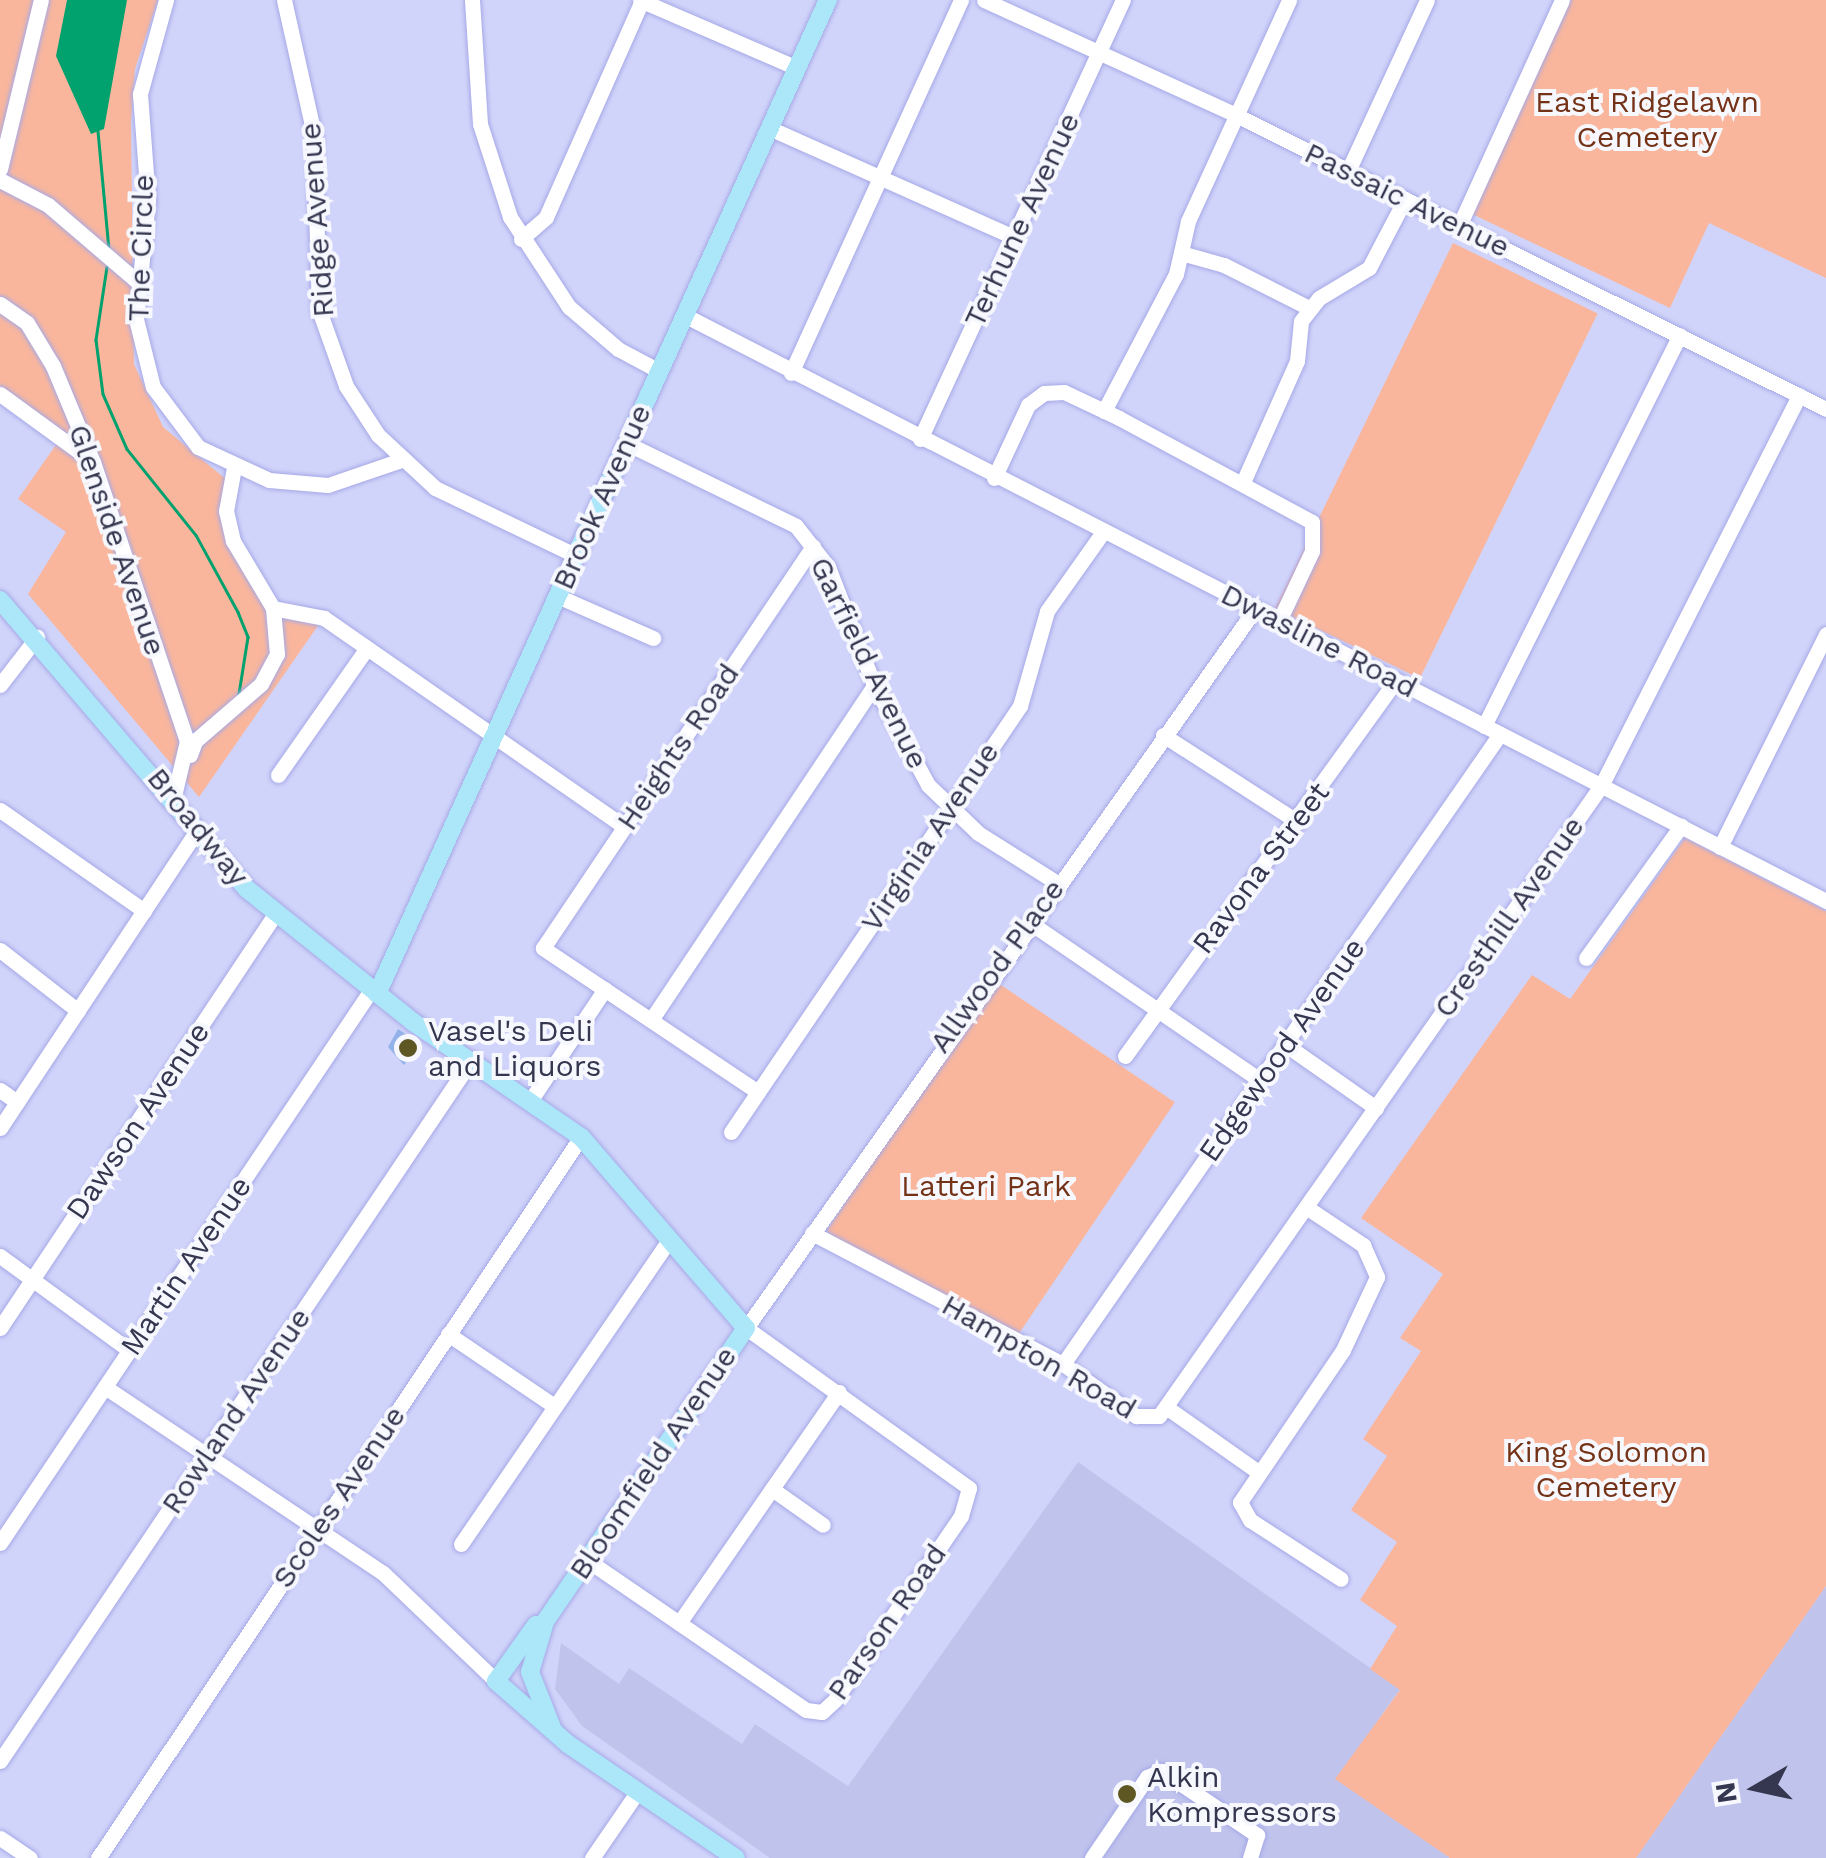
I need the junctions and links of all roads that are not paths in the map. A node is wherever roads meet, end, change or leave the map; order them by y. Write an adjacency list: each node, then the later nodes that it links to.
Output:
1 (41, 0): 17 (street)
2 (166, 0): 26 (street, The Circle)
3 (284, 0): 40 (street, Ridge Avenue)
4 (472, 0): 24 (street)
5 (641, 0): 14 (street); 24 (street)
6 (828, 0): 14 (main road, Brook Avenue)
7 (960, 0): 19 (street)
8 (984, 0): 13 (street, Passaic Avenue)
9 (1123, 0): 13 (street, Terhune Avenue)
10 (1289, 0): 15 (street)
11 (1427, 0): 18 (street)
12 (1562, 0): 22 (street)
13 (1099, 51): 15 (street, Passaic Avenue); 23 (street, Terhune Avenue)
14 (797, 68): 16 (main road, Brook Avenue)
15 (1236, 115): 18 (street, Passaic Avenue); 25 (street)
16 (770, 128): 19 (street); 29 (main road, Brook Avenue)
17 (0, 168)
18 (1348, 170): 21 (street, Passaic Avenue)
19 (880, 178): 23 (street); 32 (street)
20 (0, 180): 26 (street)
21 (1405, 199): 22 (street, Passaic Avenue); 28 (street)
22 (1459, 226): 30 (street, Passaic Avenue)
23 (1014, 236): 38 (street, Terhune Avenue)
24 (521, 239): 31 (street)
25 (1181, 253): 28 (street); 37 (street)
26 (140, 282): 42 (street, The Circle)
27 (0, 304): 41 (street, Glenside Avenue)
28 (1309, 308): 44 (street)
29 (684, 315): 31 (main road, Brook Avenue); 32 (street, Dwasline Road)
30 (1680, 335): 35 (street, Passaic Avenue); 60 (street)
31 (658, 371): 39 (main road, Brook Avenue)
32 (791, 373): 38 (street, Dwasline Road)
33 (1826, 390): 36 (street)
34 (0, 394): 41 (street)
35 (1799, 395): 36 (street, Passaic Avenue); 65 (street, Cresthill Avenue)
36 (1822, 407)
37 (1104, 411): 43 (street); 44 (street)
38 (920, 439): 43 (street, Dwasline Road)
39 (626, 443): 46 (street, Garfield Avenue); 47 (main road, Brook Avenue)
40 (402, 460): 42 (street, The Circle); 47 (street, Ridge Avenue)
41 (93, 462): 66 (street, Glenside Avenue)
42 (234, 468): 50 (street)
43 (994, 478): 45 (street, Dwasline Road)
44 (1244, 480): 52 (street)
45 (1104, 532): 51 (street, Dwasline Road); 67 (street, Virginia Avenue)
46 (813, 546): 59 (street, Garfield Avenue); 71 (street, Heights Road)
47 (575, 555): 48 (main road, Brook Avenue)
48 (557, 596): 55 (street); 62 (main road, Brook Avenue)
49 (0, 600): 54 (main road, Broadway)
50 (273, 608): 56 (street); 66 (street)
51 (1255, 609): 52 (street, Dwasline Road); 63 (street, Allwood Place)
52 (1280, 621): 57 (street, Dwasline Road)
53 (1826, 634): 73 (street)
54 (37, 636): 58 (street); 66 (main road, Broadway)
55 (653, 638)
56 (367, 648): 62 (street); 64 (street)
57 (1396, 680): 60 (street, Dwasline Road); 69 (street, Ravona Street)
58 (0, 685)
59 (874, 685): 67 (street, Garfield Avenue); 85 (street)
60 (1484, 726): 61 (street, Dwasline Road)
61 (1500, 734): 65 (street, Dwasline Road); 87 (street, Edgewood Avenue)
62 (493, 736): 71 (street); 82 (main road, Brook Avenue)
63 (1163, 736): 69 (street); 74 (street, Allwood Place)
64 (278, 775)
65 (1601, 786): 70 (street, Dwasline Road); 95 (street, Cresthill Avenue)
66 (174, 796): 72 (main road, Broadway)
67 (948, 807): 74 (street, Garfield Avenue); 92 (street, Virginia Avenue)
68 (0, 810): 76 (street)
69 (1298, 822): 83 (street, Ravona Street)
70 (1681, 826): 73 (street, Dwasline Road); 80 (street)
71 (625, 827): 81 (street, Heights Road)
72 (198, 829): 76 (street); 77 (main road, Broadway)
73 (1720, 846): 75 (street, Dwasline Road)
74 (1057, 883): 78 (street, Allwood Place)
75 (1823, 893)
76 (144, 912): 84 (street)
77 (275, 914): 82 (main road, Broadway); 103 (street, Dawson Avenue)
78 (1029, 922): 83 (street); 100 (street, Allwood Place)
79 (0, 950): 84 (street)
80 (1586, 958)
81 (605, 989): 85 (street); 93 (street)
82 (374, 992): 86 (main road, Broadway); 107 (street, Martin Avenue)
83 (1156, 1009): 88 (street, Ravona Street); 90 (street)
84 (78, 1011): 94 (street)
85 (651, 1020): 92 (street)
86 (420, 1027): 89 (main road, Bloomfield Avenue)
87 (1286, 1044): 90 (street, Edgewood Avenue); 95 (street)
88 (1126, 1056)
89 (472, 1059): 93 (main road, Bloomfield Avenue); 113 (street, Rowland Avenue)
90 (1261, 1081): 108 (street, Edgewood Avenue)
91 (0, 1090): 94 (street)
92 (758, 1092): 97 (street, Virginia Avenue)
93 (532, 1098): 98 (main road, Bloomfield Avenue)
94 (17, 1102): 96 (street)
95 (1376, 1108): 99 (street, Cresthill Avenue)
96 (0, 1128)
97 (730, 1132)
98 (581, 1137): 101 (main road, Bloomfield Avenue); 106 (street, Scoles Avenue)
99 (1306, 1207): 112 (street, Cresthill Avenue); 114 (street)
100 (812, 1233): 105 (street, Allwood Place); 108 (street, Hampton Road)
101 (669, 1240): 105 (main road, Bloomfield Avenue); 111 (street)
102 (0, 1256): 103 (street)
103 (34, 1279): 104 (street, Dawson Avenue); 107 (street)
104 (0, 1328)
105 (746, 1328): 110 (street, Parson Road); 120 (main road, Bloomfield Avenue)
106 (448, 1334): 111 (street); 117 (street, Scoles Avenue)
107 (129, 1350): 109 (street, Martin Avenue)
108 (1063, 1364): 112 (street, Hampton Road)
109 (105, 1387): 113 (street); 118 (street, Martin Avenue)
110 (839, 1392): 115 (street); 123 (street, Parson Road)
111 (554, 1405): 119 (street)
112 (1166, 1407): 114 (street, Hampton Road)
113 (206, 1456): 117 (street); 126 (street, Rowland Avenue)
114 (1258, 1472): 121 (street)
115 (772, 1489): 116 (street); 123 (street)
116 (824, 1524)
117 (318, 1529): 124 (street); 130 (street, Scoles Avenue)
118 (2, 1535)
119 (461, 1544)
120 (586, 1560): 122 (main road, Bloomfield Avenue); 123 (street, Parson Road)
121 (1341, 1579)
122 (546, 1622): 124 (main road, Bloomfield Avenue); 125 (main road, Bloomfield Avenue)
123 (679, 1623)
124 (496, 1681): 125 (main road)
125 (553, 1730): 127 (main road)
126 (0, 1761)
127 (638, 1791): 131 (street); 132 (main road)
128 (0, 1838): 129 (street)
129 (30, 1858)
130 (98, 1858)
131 (592, 1858)
132 (736, 1858)
133 (1092, 1858): 134 (street)
134 (1250, 1858)

